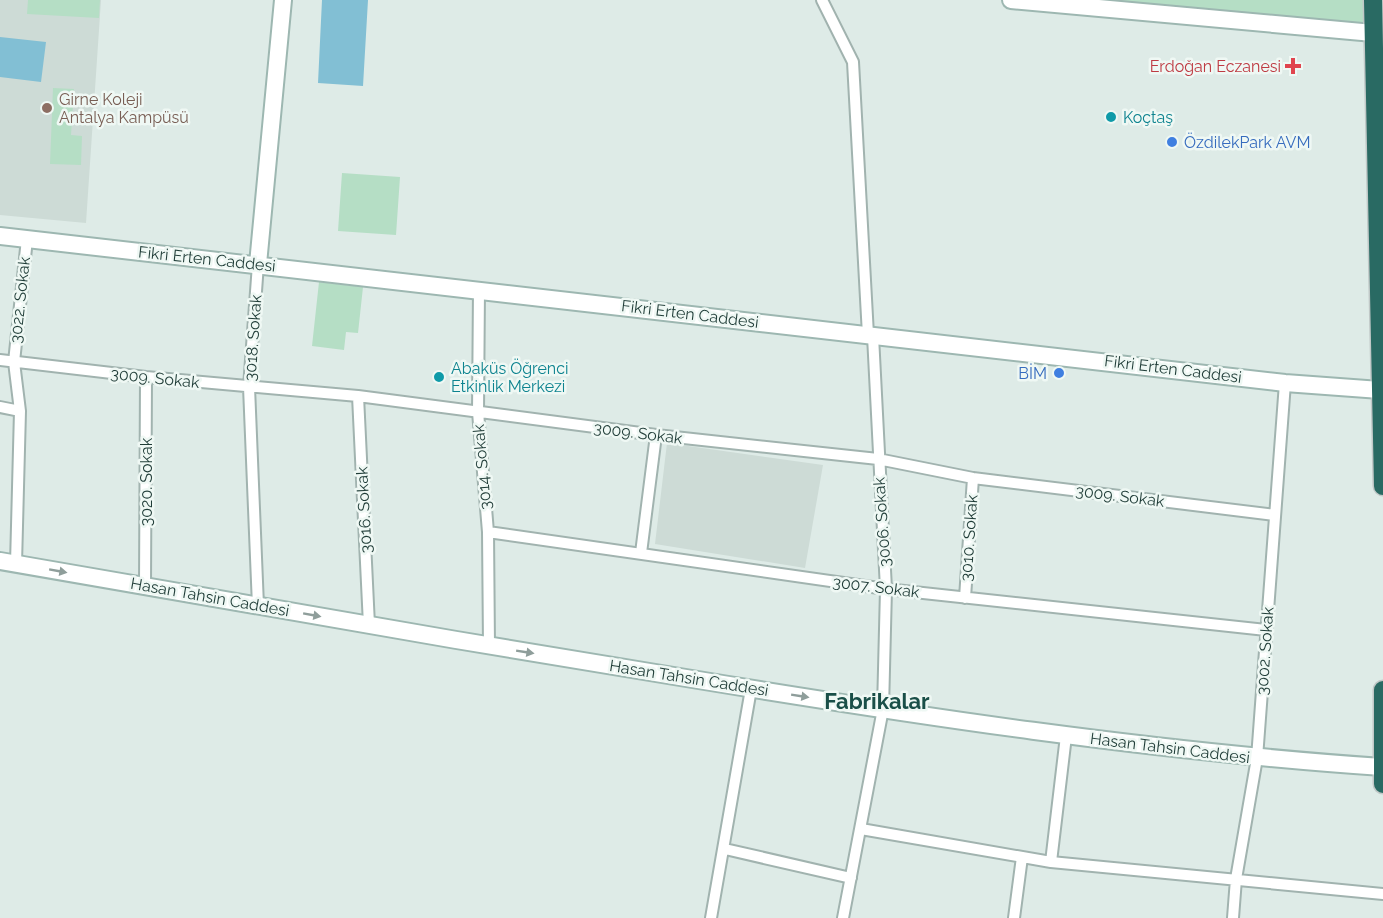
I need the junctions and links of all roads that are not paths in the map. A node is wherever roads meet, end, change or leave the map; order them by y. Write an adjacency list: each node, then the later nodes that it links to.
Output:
1 (283, 0): 8 (street, 3018. Sokak)
2 (822, 0): 10 (street, 3006. Sokak)
3 (1011, 0): 5 (street)
4 (1373, 0): 5 (highway)
5 (1373, 33): 16 (highway)
6 (0, 236): 7 (street, Fikri Erten Caddesi)
7 (27, 239): 8 (street, Fikri Erten Caddesi); 12 (street, 3022. Sokak)
8 (258, 264): 9 (street, Fikri Erten Caddesi); 15 (street, 3018. Sokak)
9 (479, 289): 10 (street, Fikri Erten Caddesi); 20 (street, 3014. Sokak)
10 (870, 336): 14 (street, Fikri Erten Caddesi); 22 (street, 3006. Sokak)
11 (0, 360): 12 (street, 3009. Sokak)
12 (14, 362): 13 (street, 3009. Sokak); 19 (street, 3022. Sokak)
13 (146, 377): 15 (street, 3009. Sokak); 29 (street, 3020. Sokak)
14 (1285, 383): 16 (street, Fikri Erten Caddesi); 25 (street, 3002. Sokak)
15 (249, 387): 17 (street, 3009. Sokak); 32 (street, 3018. Sokak)
16 (1380, 390): 24 (highway)
17 (358, 396): 20 (street, 3009. Sokak); 33 (street, 3016. Sokak)
18 (0, 407): 19 (street)
19 (20, 411): 28 (street, 3022. Sokak)
20 (478, 412): 21 (street, 3009. Sokak); 26 (street, 3014. Sokak)
21 (656, 435): 22 (street, 3009. Sokak); 27 (street)
22 (878, 459): 23 (street, 3009. Sokak); 30 (street, 3006. Sokak)
23 (974, 478): 25 (street, 3009. Sokak); 31 (street, 3010. Sokak)
24 (1383, 486)
25 (1275, 515): 34 (street, 3002. Sokak)
26 (488, 532): 27 (street, 3007. Sokak); 35 (street, 3014. Sokak)
27 (641, 553): 30 (street, 3007. Sokak)
28 (8, 562): 29 (street, Hasan Tahsin Caddesi, one-way to 29)
29 (145, 586): 32 (street, Hasan Tahsin Caddesi)
30 (886, 589): 31 (street, 3007. Sokak); 38 (street, 3006. Sokak)
31 (965, 597): 34 (street, 3007. Sokak)
32 (258, 606): 33 (street, Hasan Tahsin Caddesi, one-way to 33)
33 (369, 625): 35 (street, Hasan Tahsin Caddesi)
34 (1266, 630): 40 (street, 3002. Sokak)
35 (489, 646): 36 (street, Hasan Tahsin Caddesi, one-way to 36)
36 (751, 689): 38 (street, Hasan Tahsin Caddesi, one-way to 38); 43 (street)
37 (1383, 690): 41 (highway)
38 (883, 709): 39 (street, Hasan Tahsin Caddesi); 42 (street, 3006. Sokak)
39 (1066, 736): 40 (street, Hasan Tahsin Caddesi); 45 (street)
40 (1257, 758): 41 (street, Hasan Tahsin Caddesi); 47 (street, 3002. Sokak)
41 (1383, 775)
42 (861, 828): 44 (street); 46 (street, 3006. Sokak)
43 (725, 849): 46 (street); 49 (street)
44 (1022, 857): 45 (street); 51 (street)
45 (1051, 862): 47 (street)
46 (851, 878): 50 (street, 3006. Sokak)
47 (1236, 879): 48 (street); 52 (street, 3002. Sokak)
48 (1383, 894)
49 (711, 918)
50 (843, 918)
51 (1014, 918)
52 (1233, 918)

